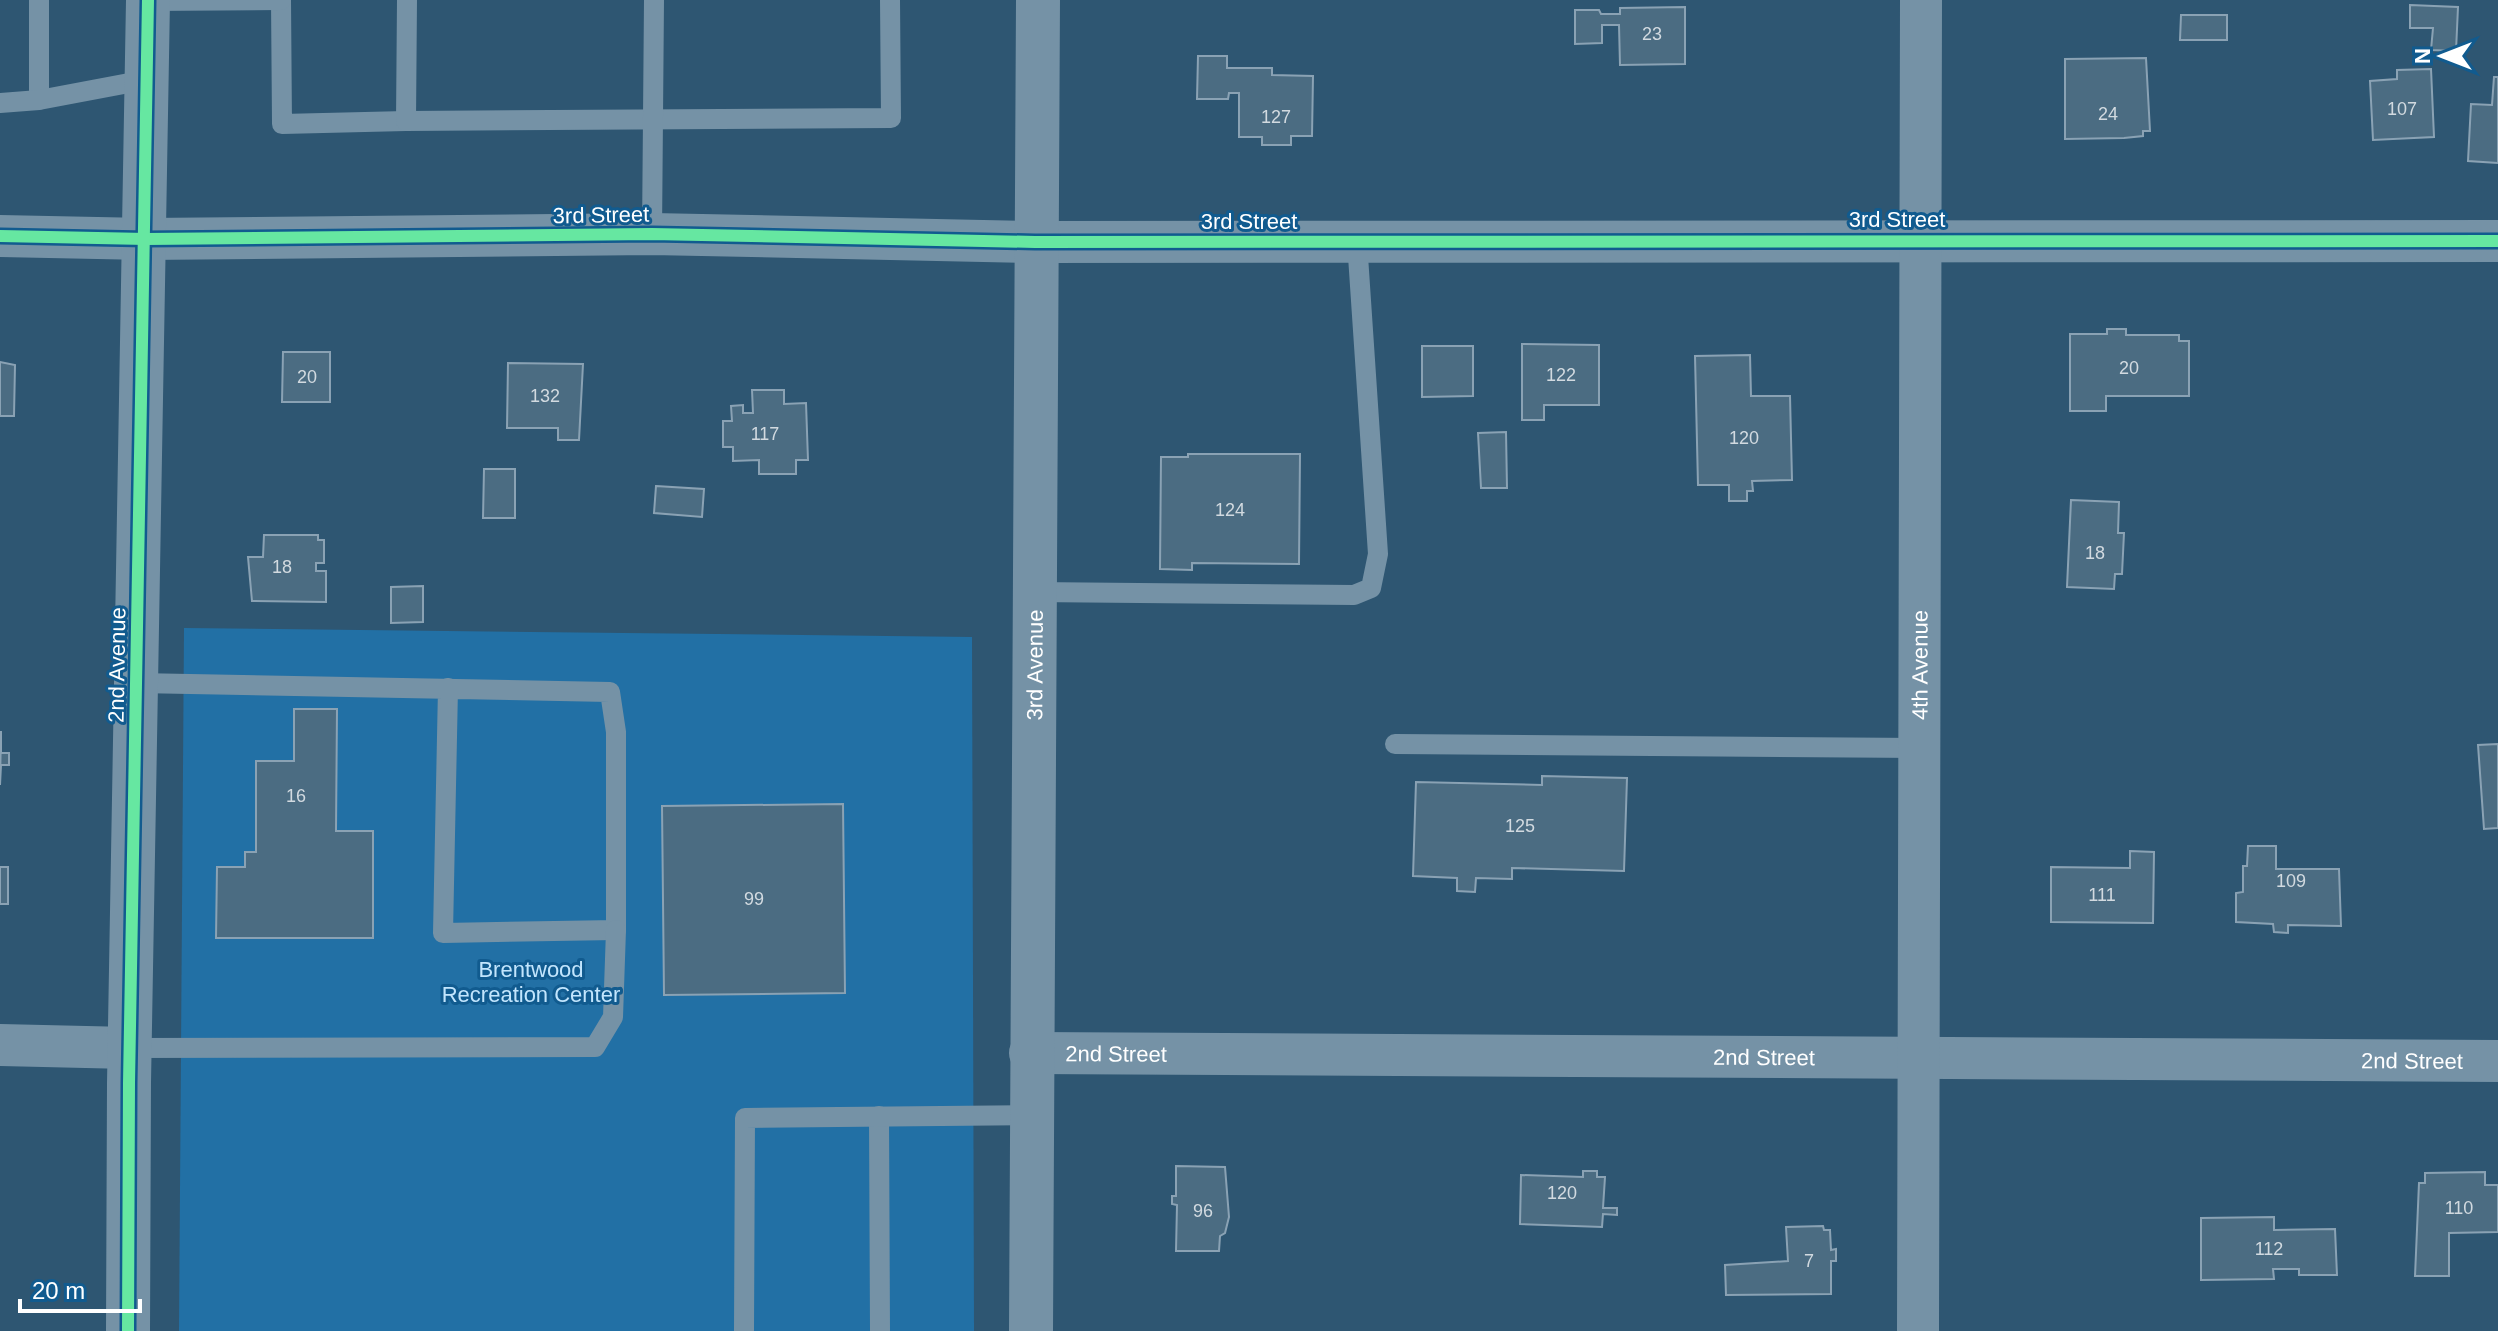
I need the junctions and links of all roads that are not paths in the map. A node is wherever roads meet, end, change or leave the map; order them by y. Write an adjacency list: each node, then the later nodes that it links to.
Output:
1 (39, 0): 10 (lane)
2 (148, 0): 3 (lane); 9 (street, 2nd Avenue)
3 (281, 0): 13 (lane)
4 (407, 0): 13 (lane)
5 (654, 0): 12 (lane)
6 (890, 0): 12 (lane)
7 (1038, 0): 20 (street, 3rd Avenue)
8 (1921, 0): 17 (street, 4th Avenue)
9 (145, 80): 10 (lane); 16 (street, 2nd Avenue)
10 (39, 100): 11 (lane)
11 (0, 103)
12 (653, 119): 13 (lane); 14 (lane)
13 (406, 121)
14 (652, 234): 16 (street, 3rd Street); 20 (street, 3rd Street)
15 (0, 236): 16 (street, 3rd Street)
16 (146, 239): 22 (street, 2nd Avenue)
17 (1920, 239): 18 (street, 3rd Street); 19 (street, 3rd Street); 25 (street, 4th Avenue)
18 (1357, 241): 20 (street, 3rd Street); 21 (lane)
19 (2498, 241)
20 (1035, 242): 21 (street, 3rd Avenue)
21 (1033, 592): 29 (street, 3rd Avenue)
22 (137, 683): 23 (lane); 28 (street, 2nd Avenue)
23 (448, 688): 26 (lane); 26 (lane)
24 (1395, 744): 25 (lane)
25 (1921, 748): 30 (street, 4th Avenue)
26 (616, 930): 28 (lane)
27 (0, 1045): 28 (street)
28 (129, 1048): 34 (street, 2nd Avenue)
29 (1030, 1053): 30 (street, 2nd Street); 32 (street, 3rd Avenue)
30 (1918, 1059): 31 (street, 2nd Street); 38 (street, 4th Avenue)
31 (2498, 1061)
32 (1030, 1115): 33 (lane); 37 (street, 3rd Avenue)
33 (879, 1116): 35 (lane); 36 (lane)
34 (128, 1331)
35 (744, 1331)
36 (880, 1331)
37 (1031, 1331)
38 (1918, 1331)

